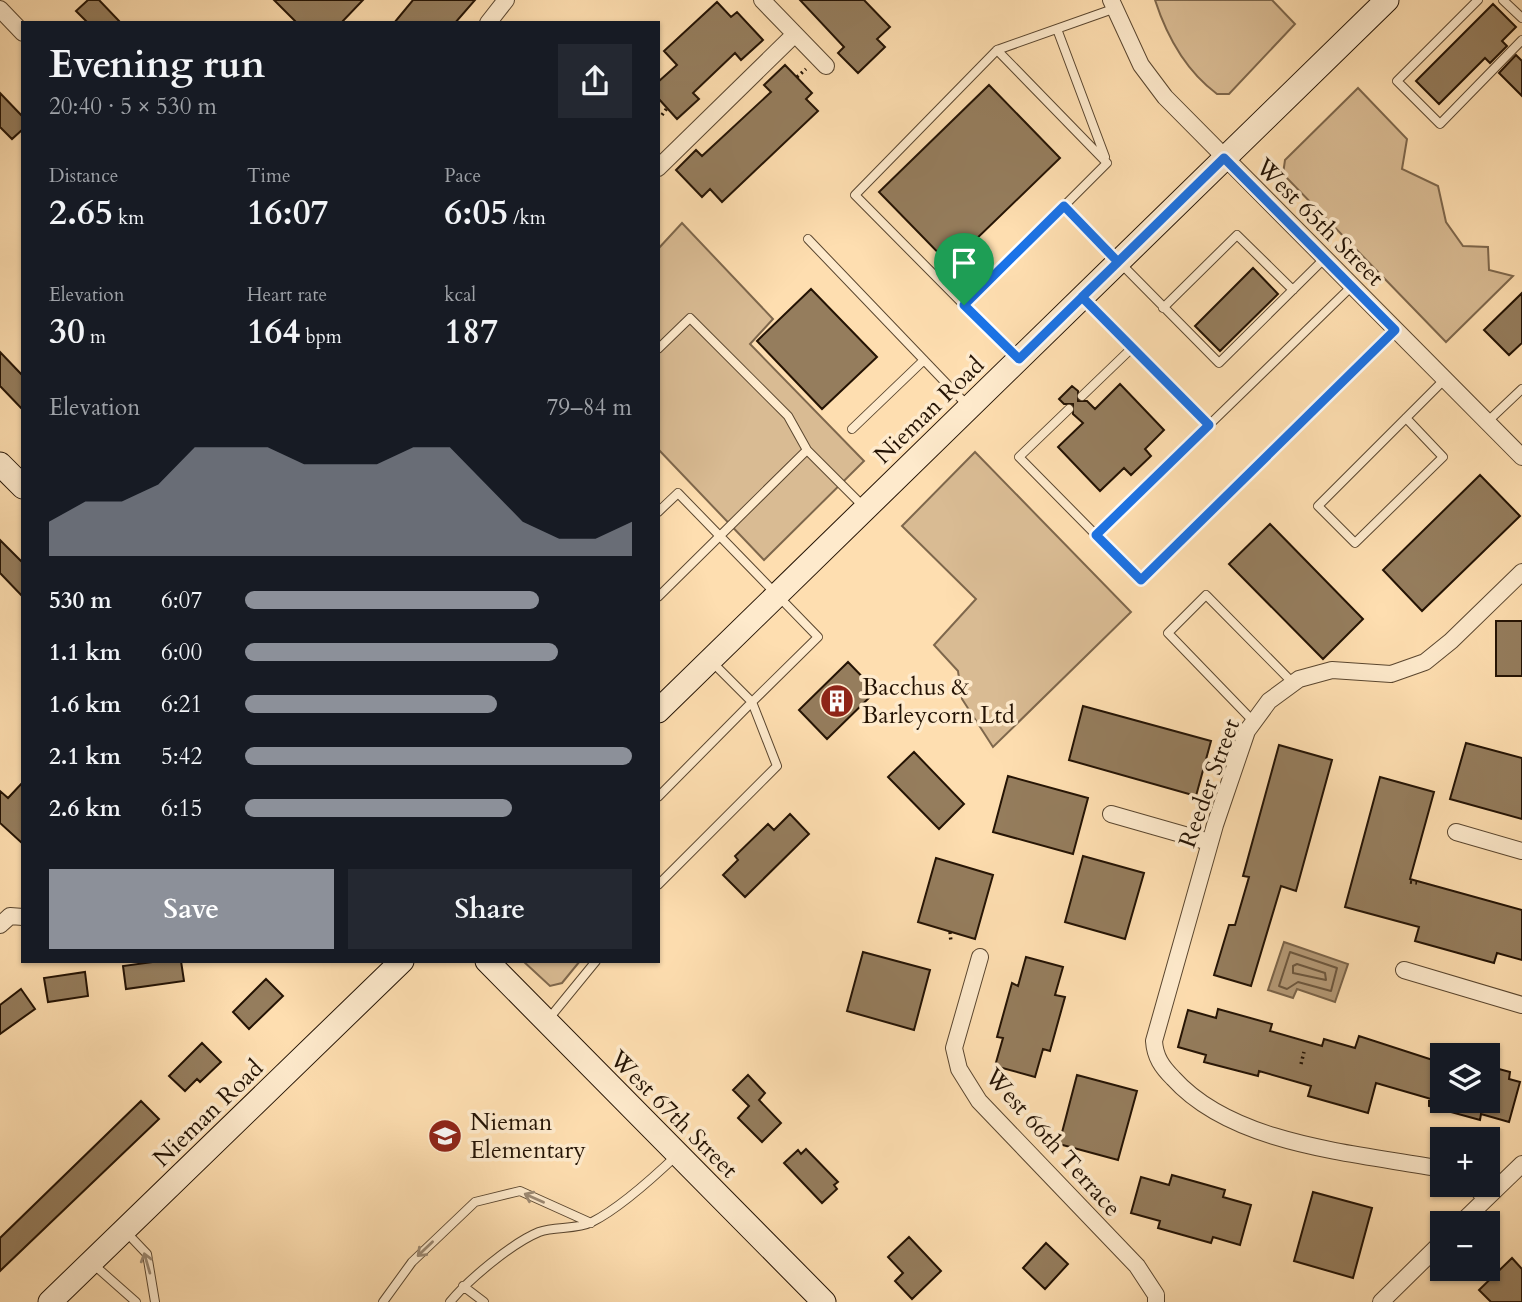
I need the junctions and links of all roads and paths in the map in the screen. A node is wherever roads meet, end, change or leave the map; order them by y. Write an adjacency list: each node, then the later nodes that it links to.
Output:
1 (506, 0): 9 (street)
2 (762, 0): 12 (street)
3 (1387, 0): 18 (main road, Nieman Road)
4 (1478, 0): 13 (lane)
5 (1503, 0): 8 (lane)
6 (1112, 5): 10 (lane); 18 (street, West 65th Street)
7 (0, 9): 11 (street)
8 (1520, 13)
9 (490, 21)
10 (1057, 29): 14 (lane); 19 (lane)
11 (21, 31)
12 (795, 34): 15 (street); 20 (street)
13 (1522, 40)
14 (997, 50): 19 (lane); 28 (lane)
15 (826, 66)
16 (667, 108): 17 (path)
17 (662, 115)
18 (1224, 158): 23 (street, West 65th Street); 24 (main road, Nieman Road)
19 (1108, 163): 21 (lane)
20 (660, 166)
21 (1064, 206): 24 (lane); 28 (lane)
22 (808, 239): 34 (lane)
23 (1325, 258): 25 (street, West 65th Street); 26 (lane)
24 (1118, 262): 27 (main road, Nieman Road); 29 (lane)
25 (1352, 286): 30 (street, West 65th Street); 42 (lane)
26 (1293, 290): 29 (lane); 29 (lane)
27 (1082, 297): 32 (lane); 33 (main road, Nieman Road)
28 (964, 305): 33 (lane)
29 (1163, 308)
30 (1395, 330): 35 (street, West 65th Street); 50 (lane)
31 (660, 347): 44 (lane)
32 (1133, 347): 37 (lane); 42 (lane)
33 (1019, 359): 38 (main road, Nieman Road)
34 (924, 360): 38 (lane); 43 (lane)
35 (1445, 379): 40 (lane); 41 (street, West 65th Street)
36 (1522, 389): 41 (lane)
37 (1082, 396)
38 (969, 408): 48 (main road, Nieman Road)
39 (1069, 409): 50 (lane)
40 (1406, 418): 40 (lane)
41 (1488, 422): 45 (street, West 65th Street)
42 (1209, 425): 50 (lane)
43 (852, 429)
44 (807, 450): 48 (lane); 51 (lane)
45 (1522, 457)
46 (0, 464): 47 (main road)
47 (21, 485)
48 (866, 509): 54 (main road, Nieman Road)
49 (660, 510): 51 (lane)
50 (1096, 535)
51 (720, 536): 53 (lane); 54 (lane)
52 (1522, 572): 56 (street, Reeder Street)
53 (660, 595)
54 (777, 595): 55 (main road, Nieman Road); 57 (lane)
55 (710, 660): 57 (lane); 58 (main road, Nieman Road)
56 (1293, 683): 59 (street, Reeder Street); 59 (lane)
57 (752, 702): 60 (lane); 66 (lane)
58 (660, 709)
59 (1254, 722): 63 (street, Reeder Street)
60 (660, 795)
61 (1111, 814): 63 (street)
62 (1456, 832): 64 (street)
63 (1209, 842): 81 (street, Reeder Street)
64 (1522, 851)
65 (1410, 882): 67 (path)
66 (660, 883)
67 (1417, 883)
68 (950, 932): 69 (path)
69 (951, 942)
70 (980, 957): 96 (street, West 66th Terrace)
71 (400, 963): 85 (main road, Nieman Road)
72 (489, 963): 76 (main road, West 67th Street)
73 (594, 963): 76 (lane)
74 (1404, 970): 75 (street)
75 (1522, 1005)
76 (546, 1021): 79 (main road, West 67th Street)
77 (1304, 1052): 78 (path)
78 (1301, 1064)
79 (677, 1154): 84 (lane); 95 (main road, West 67th Street)
80 (1522, 1164): 82 (street)
81 (1430, 1167)
82 (1486, 1199): 83 (street)
83 (1474, 1211)
84 (591, 1223): 88 (lane); 92 (lane, one-way to 92)
85 (124, 1230): 87 (main road, Nieman Road); 91 (lane, one-way to 85)
86 (1430, 1254): 97 (street)
87 (91, 1262): 89 (main road, Nieman Road); 90 (lane)
88 (463, 1286): 93 (lane); 94 (lane)
89 (50, 1302)
90 (136, 1302)
91 (155, 1302)
92 (383, 1302)
93 (450, 1302)
94 (484, 1302)
95 (824, 1302)
96 (1156, 1302)
97 (1381, 1302)

